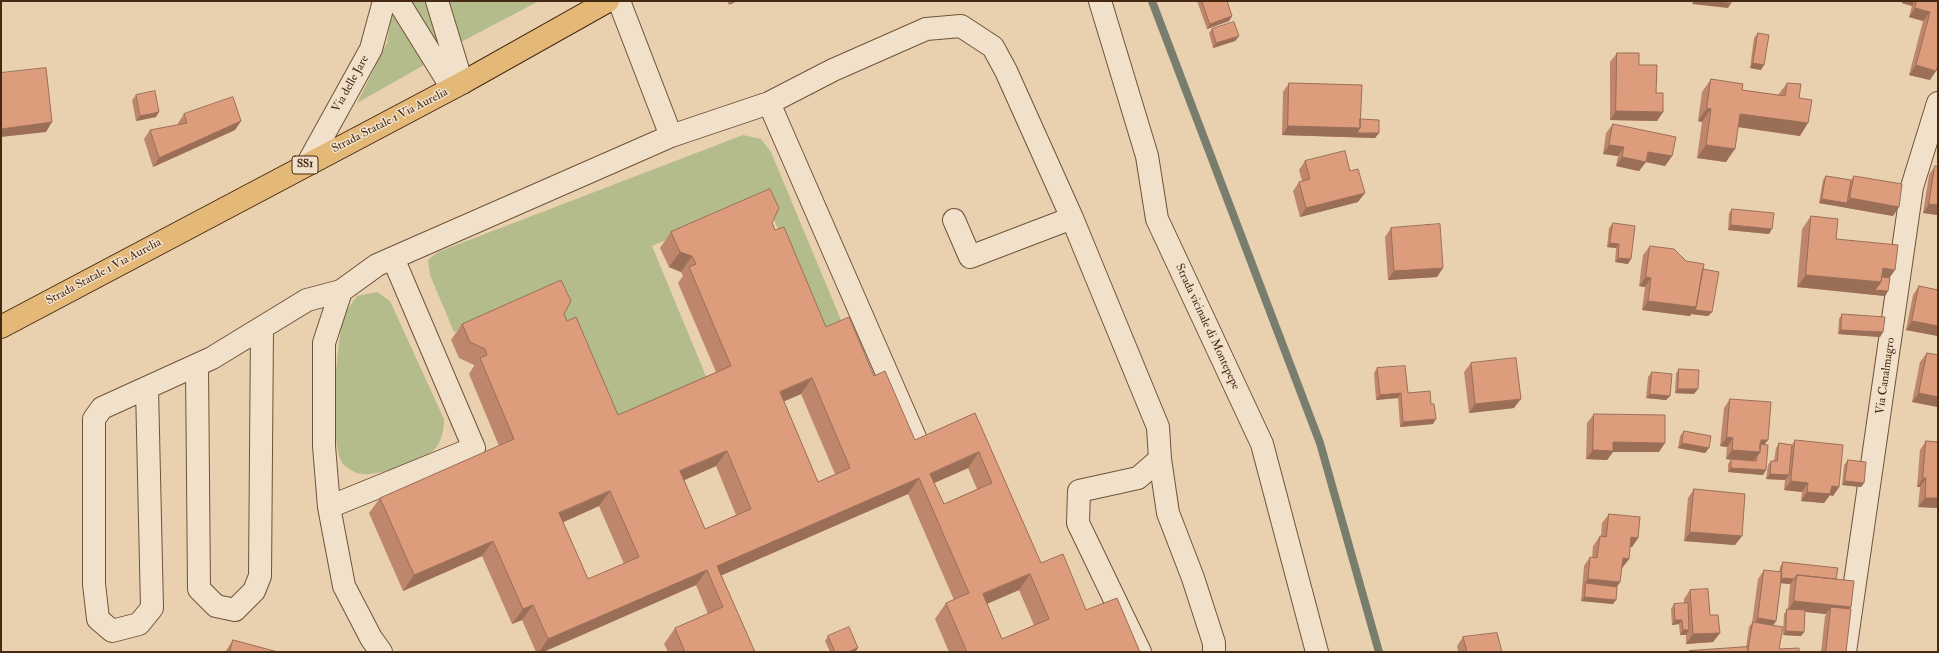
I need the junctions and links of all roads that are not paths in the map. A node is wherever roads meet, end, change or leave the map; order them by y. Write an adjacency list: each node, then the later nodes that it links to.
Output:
1 (384, 1): 11 (street, Via delle Jare)
2 (398, 1): 7 (street)
3 (437, 1): 7 (street)
4 (608, 1): 7 (main road, Strada Statale 1 Via Aurelia / SS1)
5 (619, 1): 10 (street)
6 (1100, 1): 26 (street, Strada vicinale di Montepepe)
7 (457, 86): 11 (main road, Strada Statale 1 Via Aurelia / SS1)
8 (769, 103): 10 (street); 12 (street); 20 (street)
9 (1938, 103): 27 (street, Via Canalmagro)
10 (671, 136): 14 (street)
11 (308, 163): 16 (main road, Strada Statale 1 Via Aurelia / SS1)
12 (1072, 218): 13 (street); 21 (street)
13 (954, 220)
14 (393, 258): 15 (street); 22 (street)
15 (341, 290): 17 (street); 22 (street)
16 (1, 327)
17 (262, 328): 18 (street); 18 (street)
18 (197, 365): 19 (street)
19 (147, 388): 19 (street)
20 (917, 442)
21 (1160, 459): 24 (street); 25 (street)
22 (329, 507): 23 (street)
23 (381, 652)
24 (1140, 652)
25 (1214, 652)
26 (1317, 652)
27 (1845, 652)

